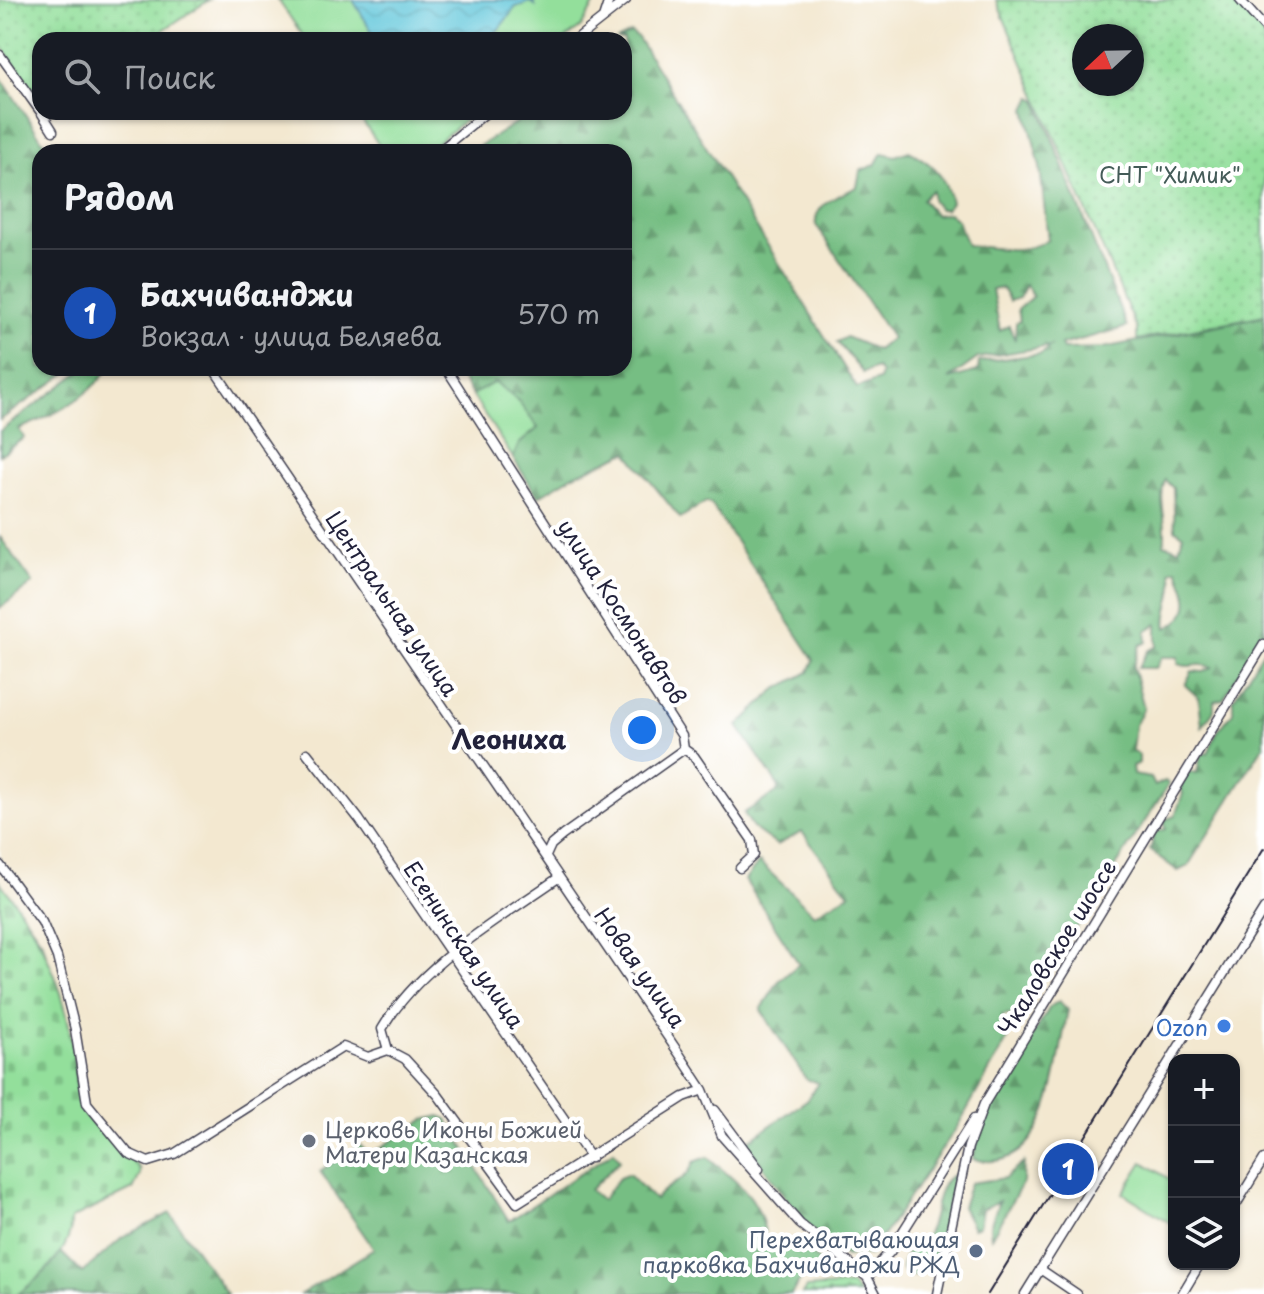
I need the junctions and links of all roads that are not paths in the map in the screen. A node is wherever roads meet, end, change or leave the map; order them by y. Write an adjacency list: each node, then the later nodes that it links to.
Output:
1 (609, 0): 4 (street)
2 (626, 0): 4 (street)
3 (1240, 0): 5 (street)
4 (602, 18): 6 (street)
5 (1264, 27)
6 (585, 32)
7 (0, 55): 8 (street)
8 (32, 101)
9 (45, 120): 11 (street)
10 (477, 120): 12 (street)
11 (53, 131)
12 (448, 144)
13 (218, 376): 18 (street, Центральная улица)
14 (451, 376): 16 (street, улица Космонавтов)
15 (1264, 644): 26 (street, Чкаловское шоссе)
16 (684, 749): 18 (street); 20 (street, улица Космонавтов)
17 (307, 753): 23 (street, Есенинская улица)
18 (546, 856): 21 (street, Новая улица)
19 (0, 865): 24 (street)
20 (740, 868)
21 (558, 878): 23 (street); 25 (street, Новая улица)
22 (1264, 909): 32 (street)
23 (450, 954): 24 (street); 27 (street, Есенинская улица)
24 (388, 1050): 27 (street)
25 (703, 1090): 27 (street); 34 (street, Новая улица)
26 (984, 1104): 29 (street); 30 (street, Чкаловское шоссе)
27 (591, 1158)
28 (1264, 1159): 31 (street)
29 (946, 1161): 30 (street); 34 (street)
30 (963, 1168): 36 (street, Чкаловское шоссе)
31 (1240, 1198)
32 (1040, 1269): 37 (street); 38 (street)
33 (1196, 1270): 39 (street)
34 (867, 1277): 35 (street)
35 (876, 1294)
36 (937, 1294)
37 (1025, 1294)
38 (1077, 1294)
39 (1182, 1294)

